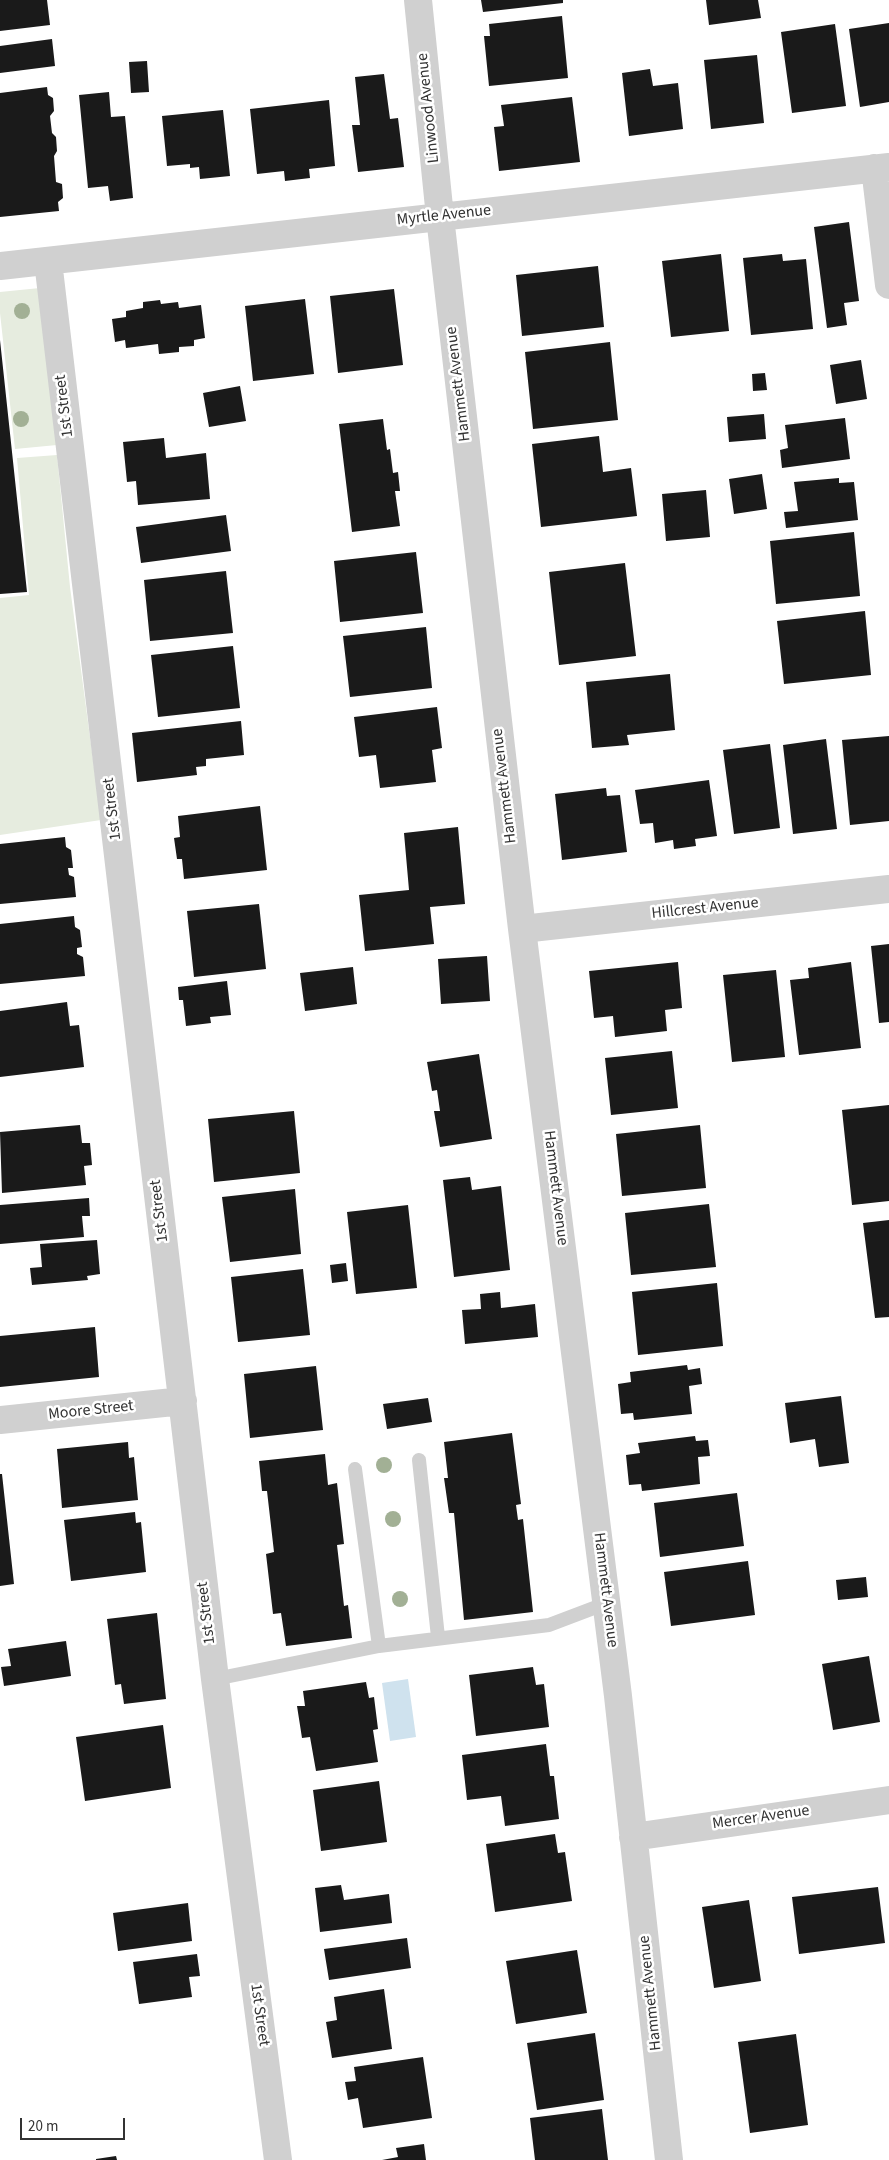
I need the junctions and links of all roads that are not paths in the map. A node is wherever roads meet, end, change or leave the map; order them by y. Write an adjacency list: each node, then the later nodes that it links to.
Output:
1 (418, 0): 3 (street, Linwood Avenue)
2 (882, 168): 3 (street, Myrtle Avenue); 6 (street)
3 (440, 217): 4 (street, Myrtle Avenue); 8 (street, Hammett Avenue)
4 (48, 261): 5 (street, Myrtle Avenue); 9 (street, 1st Street)
5 (0, 266)
6 (889, 285)
7 (889, 889): 8 (street, Hillcrest Avenue)
8 (522, 929): 13 (street, Hammett Avenue)
9 (182, 1401): 10 (street, Moore Street); 16 (street, 1st Street)
10 (0, 1420)
11 (419, 1460): 14 (lane)
12 (355, 1469): 15 (lane)
13 (607, 1603): 14 (lane); 18 (street, Hammett Avenue)
14 (438, 1637): 15 (lane)
15 (379, 1646): 16 (lane)
16 (215, 1678): 19 (street, 1st Street)
17 (889, 1800): 18 (street, Mercer Avenue)
18 (633, 1836): 20 (street, Hammett Avenue)
19 (278, 2160)
20 (669, 2160)

